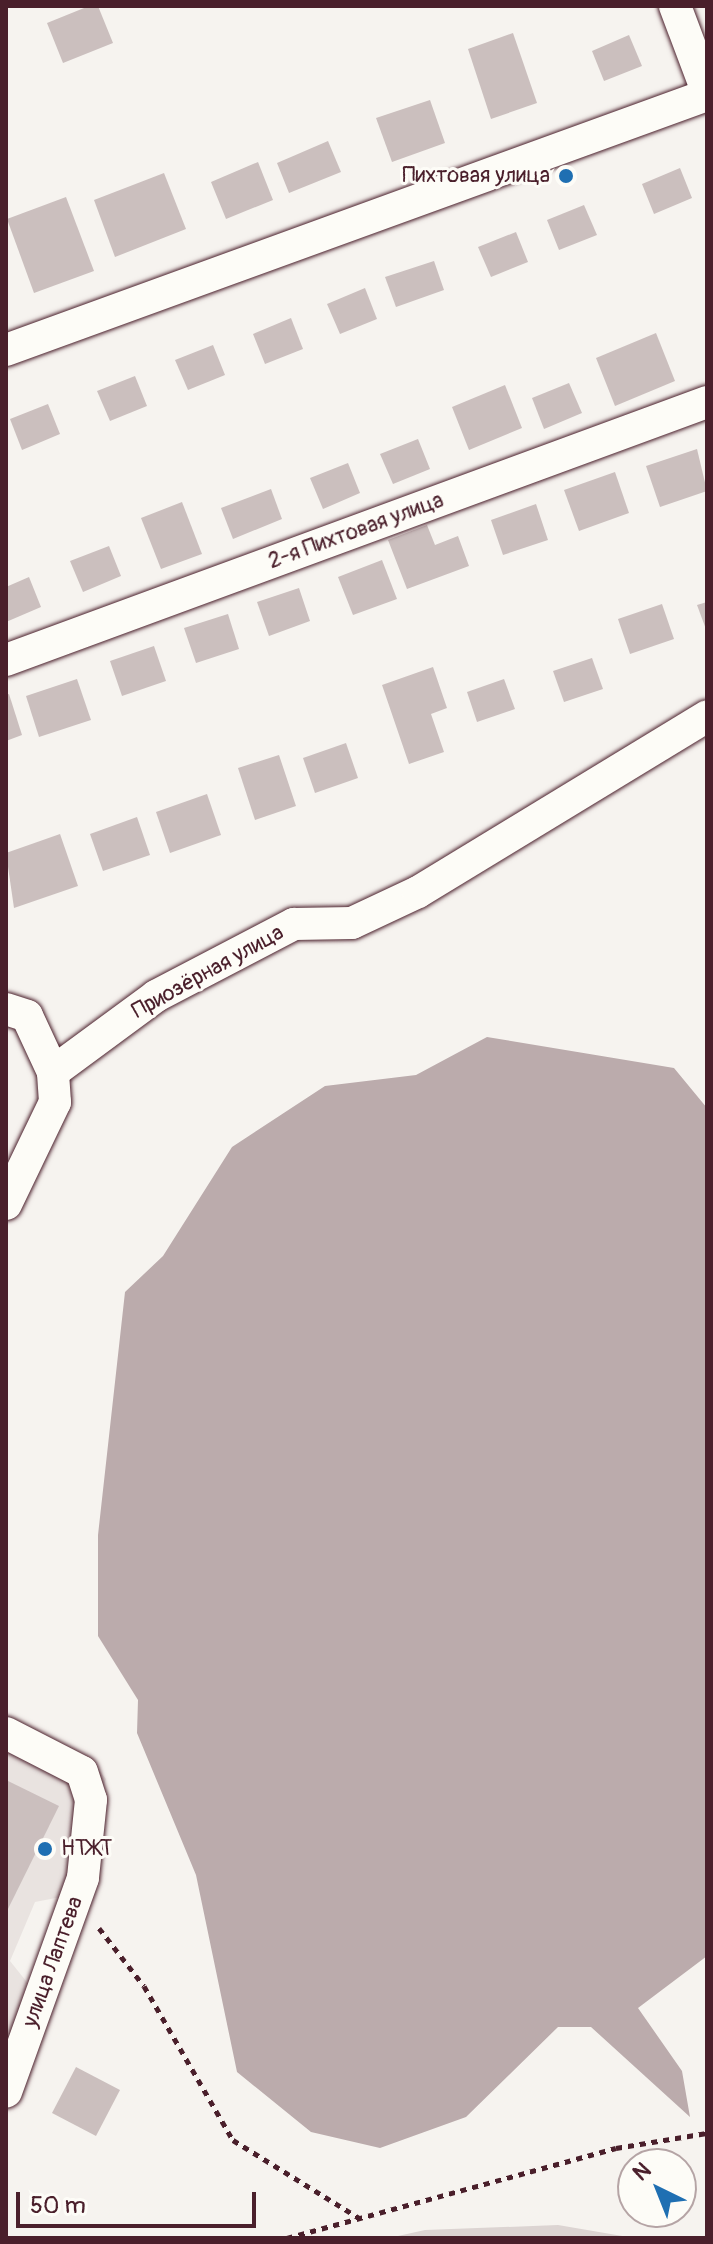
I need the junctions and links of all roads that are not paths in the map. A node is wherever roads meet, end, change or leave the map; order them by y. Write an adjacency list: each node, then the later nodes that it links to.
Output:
1 (675, 6): 2 (street)
2 (707, 93): 3 (street)
3 (6, 350)
4 (707, 402): 5 (street, 2-я Пихтовая улица)
5 (6, 660)
6 (707, 716): 8 (street, Приозёрная улица)
7 (6, 1009): 8 (street)
8 (53, 1072): 9 (street)
9 (6, 1204)
10 (6, 1733): 11 (street, улица Лаптева)
11 (6, 2092)

